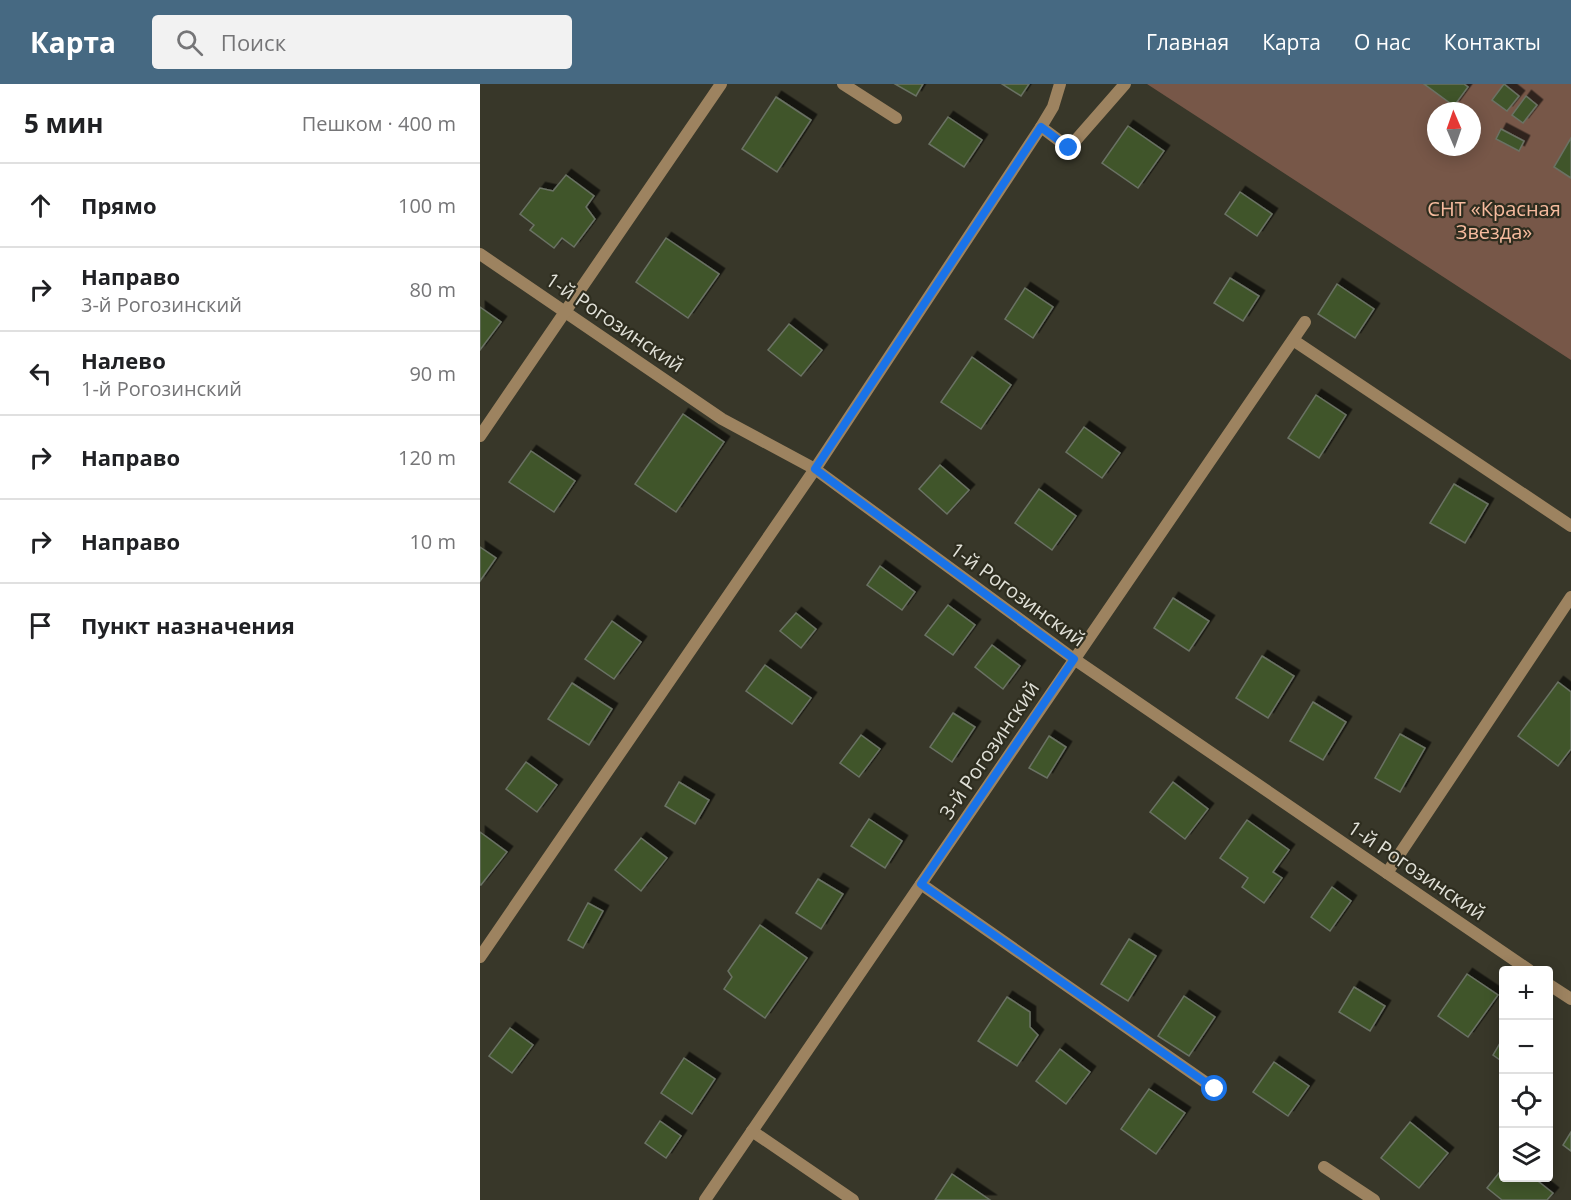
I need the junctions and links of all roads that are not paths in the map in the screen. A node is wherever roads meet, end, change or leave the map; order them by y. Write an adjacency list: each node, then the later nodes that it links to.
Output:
1 (721, 84): 8 (street)
2 (843, 84): 5 (street)
3 (1059, 84): 6 (street)
4 (1125, 84): 6 (street)
5 (897, 118)
6 (1041, 127): 12 (street)
7 (480, 254): 8 (street, 1-й Рогозинский)
8 (565, 312): 11 (street); 12 (street, 1-й Рогозинский)
9 (1305, 322): 10 (street, 3-й Рогозинский)
10 (1293, 340): 13 (street); 15 (street, 3-й Рогозинский)
11 (480, 436)
12 (815, 469): 15 (street, 1-й Рогозинский); 18 (street)
13 (1571, 526)
14 (1571, 597): 16 (street)
15 (1074, 659): 16 (street, 1-й Рогозинский); 17 (street, 3-й Рогозинский)
16 (1386, 873): 19 (street, 1-й Рогозинский)
17 (921, 884): 22 (street); 23 (street, 3-й Рогозинский)
18 (480, 957)
19 (1523, 966)
20 (1553, 987): 21 (street)
21 (1571, 999)
22 (1215, 1089)
23 (752, 1131): 25 (street, 3-й Рогозинский); 26 (street)
24 (1324, 1167): 27 (street)
25 (705, 1200)
26 (853, 1200)
27 (1374, 1200)

